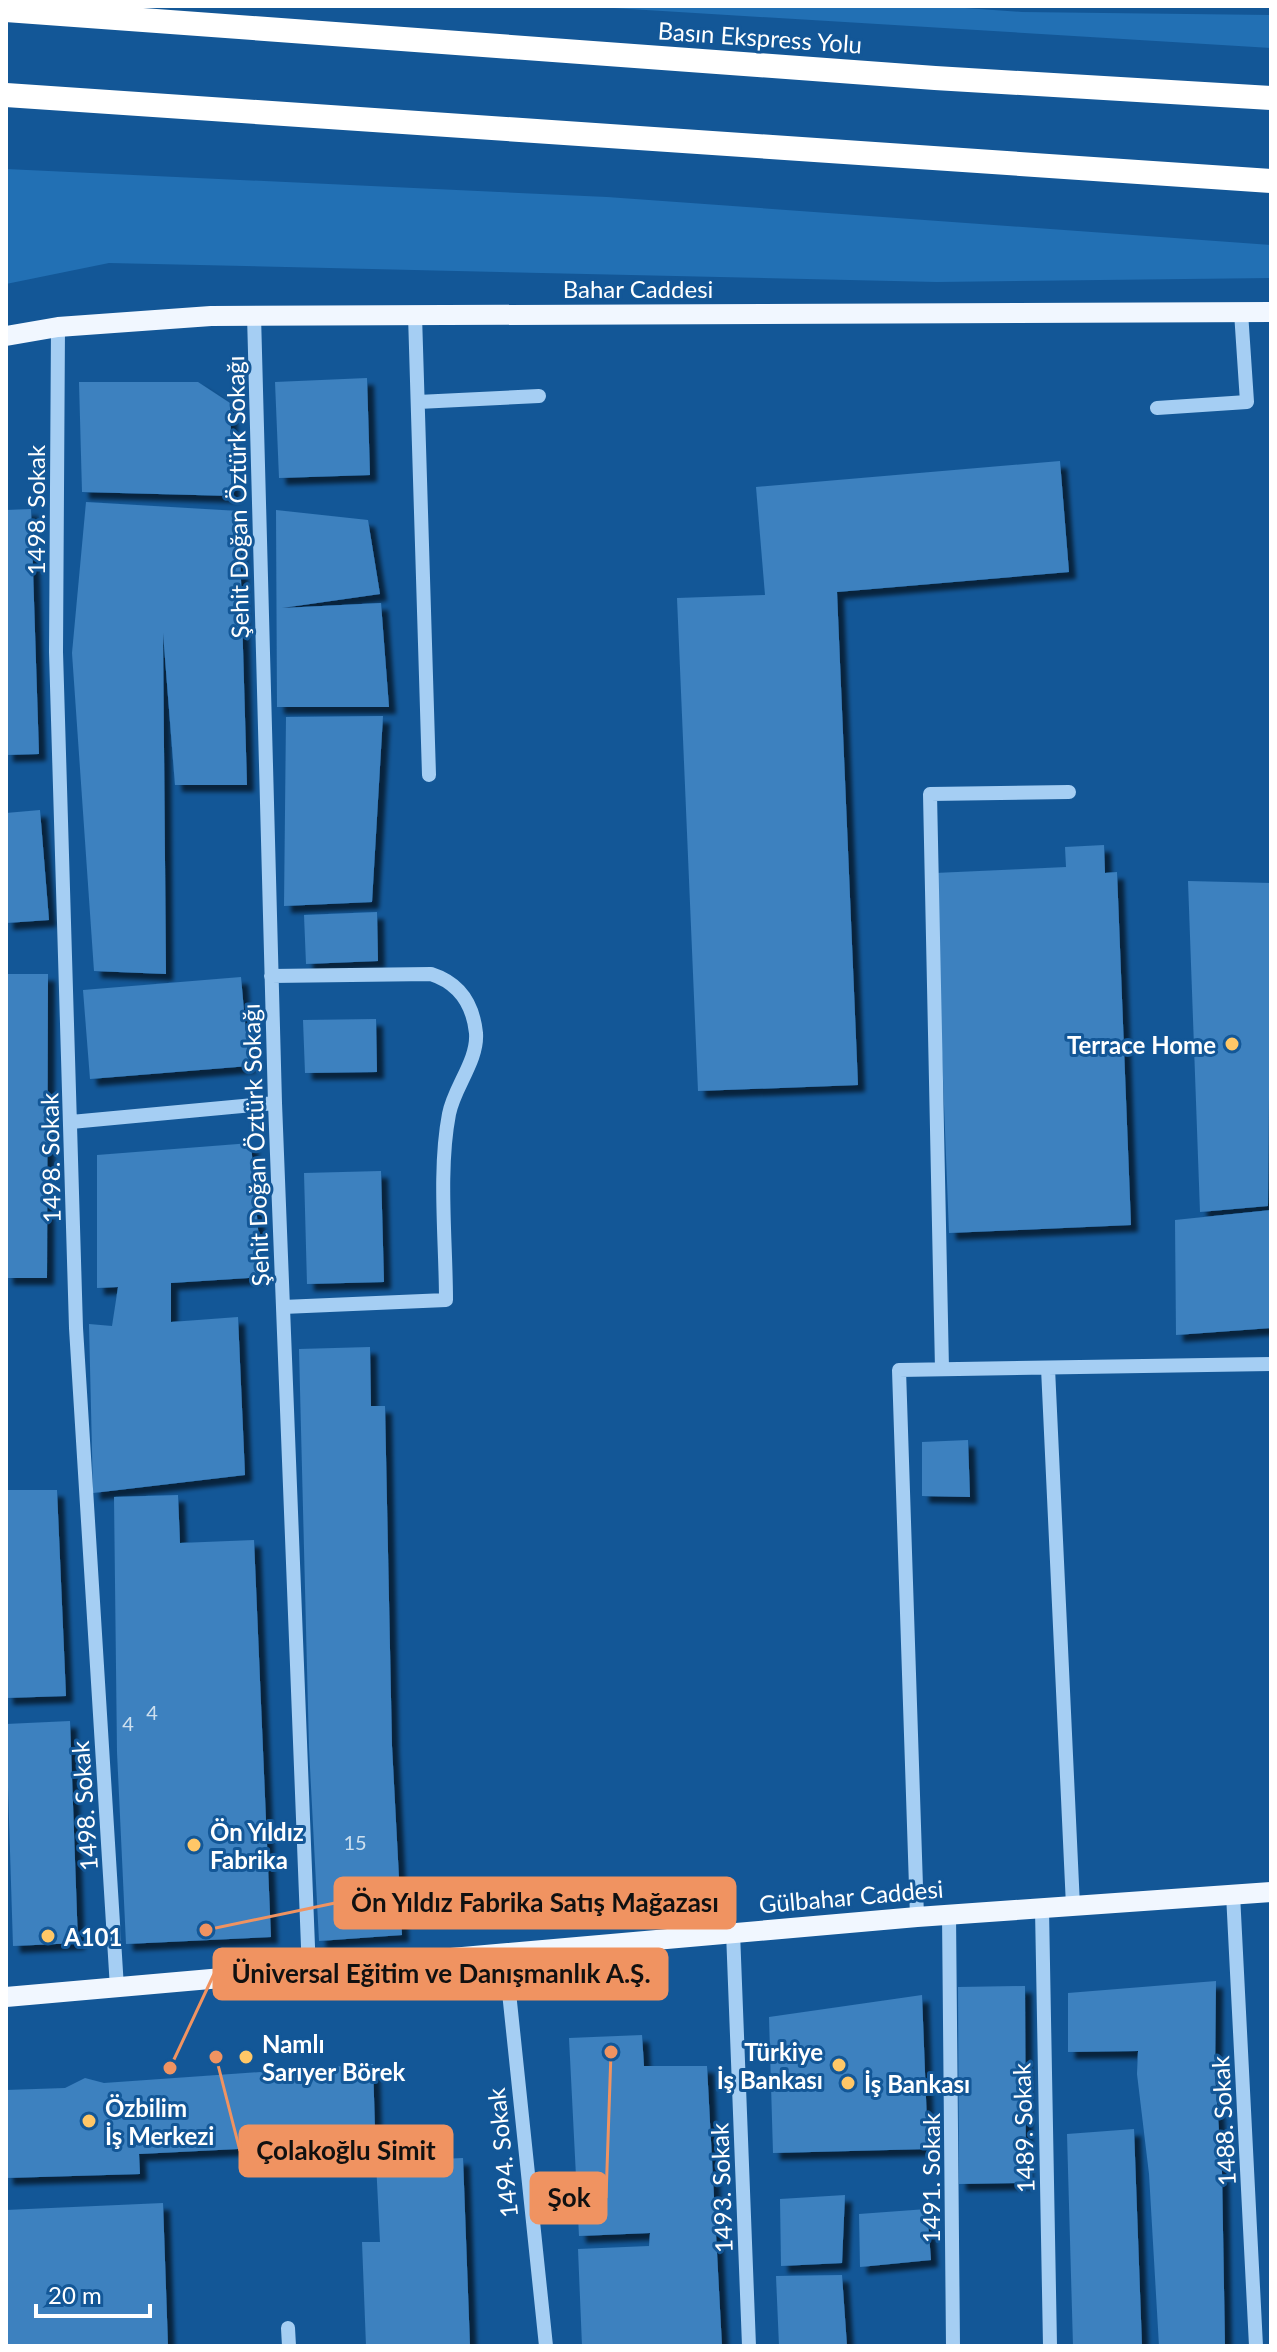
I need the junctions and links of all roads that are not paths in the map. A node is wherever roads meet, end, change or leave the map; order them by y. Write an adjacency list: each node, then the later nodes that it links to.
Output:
1 (6, 10): 3 (highway, Basın Ekspress Yolu)
2 (6, 95): 4 (highway)
3 (1271, 98)
4 (1271, 181)
5 (1241, 312): 6 (main road, Bahar Caddesi); 8 (main road, Bahar Caddesi); 13 (street)
6 (1271, 312)
7 (254, 315): 8 (main road, Bahar Caddesi); 9 (main road, Bahar Caddesi); 16 (street, Şehit Doğan Öztürk Sokağı)
8 (415, 315): 12 (street)
9 (58, 327): 10 (main road, Bahar Caddesi); 18 (street, 1498. Sokak)
10 (6, 336)
11 (539, 396): 12 (street)
12 (418, 402): 14 (street)
13 (1157, 408)
14 (429, 775)
15 (1069, 792): 22 (street)
16 (271, 976): 17 (street, Şehit Doğan Öztürk Sokağı); 19 (street)
17 (275, 1103): 18 (street); 19 (street, Şehit Doğan Öztürk Sokağı)
18 (71, 1122): 32 (street, 1498. Sokak)
19 (283, 1307): 31 (street, Şehit Doğan Öztürk Sokağı)
20 (1271, 1364): 21 (street)
21 (1048, 1368): 22 (street); 25 (street)
22 (942, 1369): 28 (street)
23 (1271, 1892): 24 (main road, Gülbahar Caddesi)
24 (1233, 1894): 25 (main road, Gülbahar Caddesi); 40 (street, 1488. Sokak)
25 (1073, 1906): 26 (main road, Gülbahar Caddesi)
26 (1042, 1909): 27 (main road, Gülbahar Caddesi); 39 (street, 1489. Sokak)
27 (949, 1914): 28 (main road, Gülbahar Caddesi); 38 (street, 1491. Sokak)
28 (917, 1917): 29 (main road, Gülbahar Caddesi)
29 (733, 1932): 30 (main road, Gülbahar Caddesi); 37 (street, 1493. Sokak)
30 (505, 1954): 31 (main road, Gülbahar Caddesi); 36 (street, 1494. Sokak)
31 (309, 1972): 32 (main road, Gülbahar Caddesi)
32 (117, 1988): 33 (main road, Gülbahar Caddesi)
33 (6, 1997)
34 (288, 2328): 35 (street)
35 (289, 2346)
36 (546, 2346)
37 (749, 2346)
38 (953, 2346)
39 (1050, 2346)
40 (1256, 2346)

